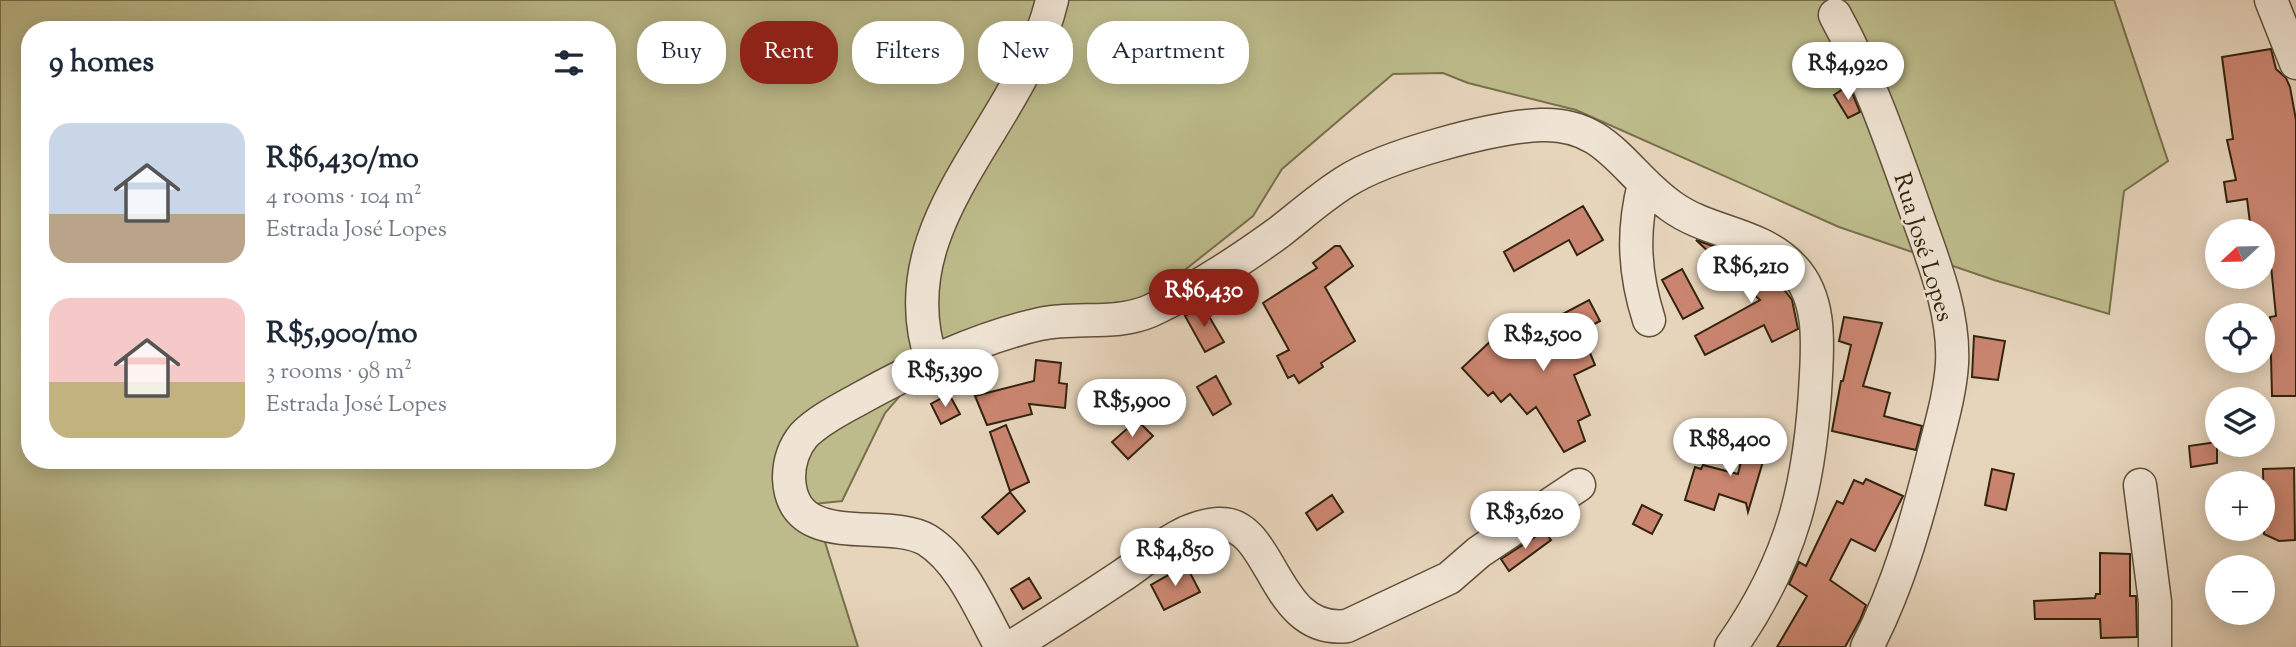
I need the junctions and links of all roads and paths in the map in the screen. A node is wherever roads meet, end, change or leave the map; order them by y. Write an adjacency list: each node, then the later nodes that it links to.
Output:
1 (1052, 0): 7 (street)
2 (2271, 0): 4 (street)
3 (1835, 15): 13 (street, Rua José Lopes)
4 (2296, 63)
5 (1644, 184): 6 (street); 7 (street); 12 (street)
6 (1649, 320)
7 (932, 362): 10 (street)
8 (1579, 485): 11 (street)
9 (2140, 485): 14 (street)
10 (1001, 647)
11 (1011, 647)
12 (1731, 647)
13 (1867, 647)
14 (2155, 647)

